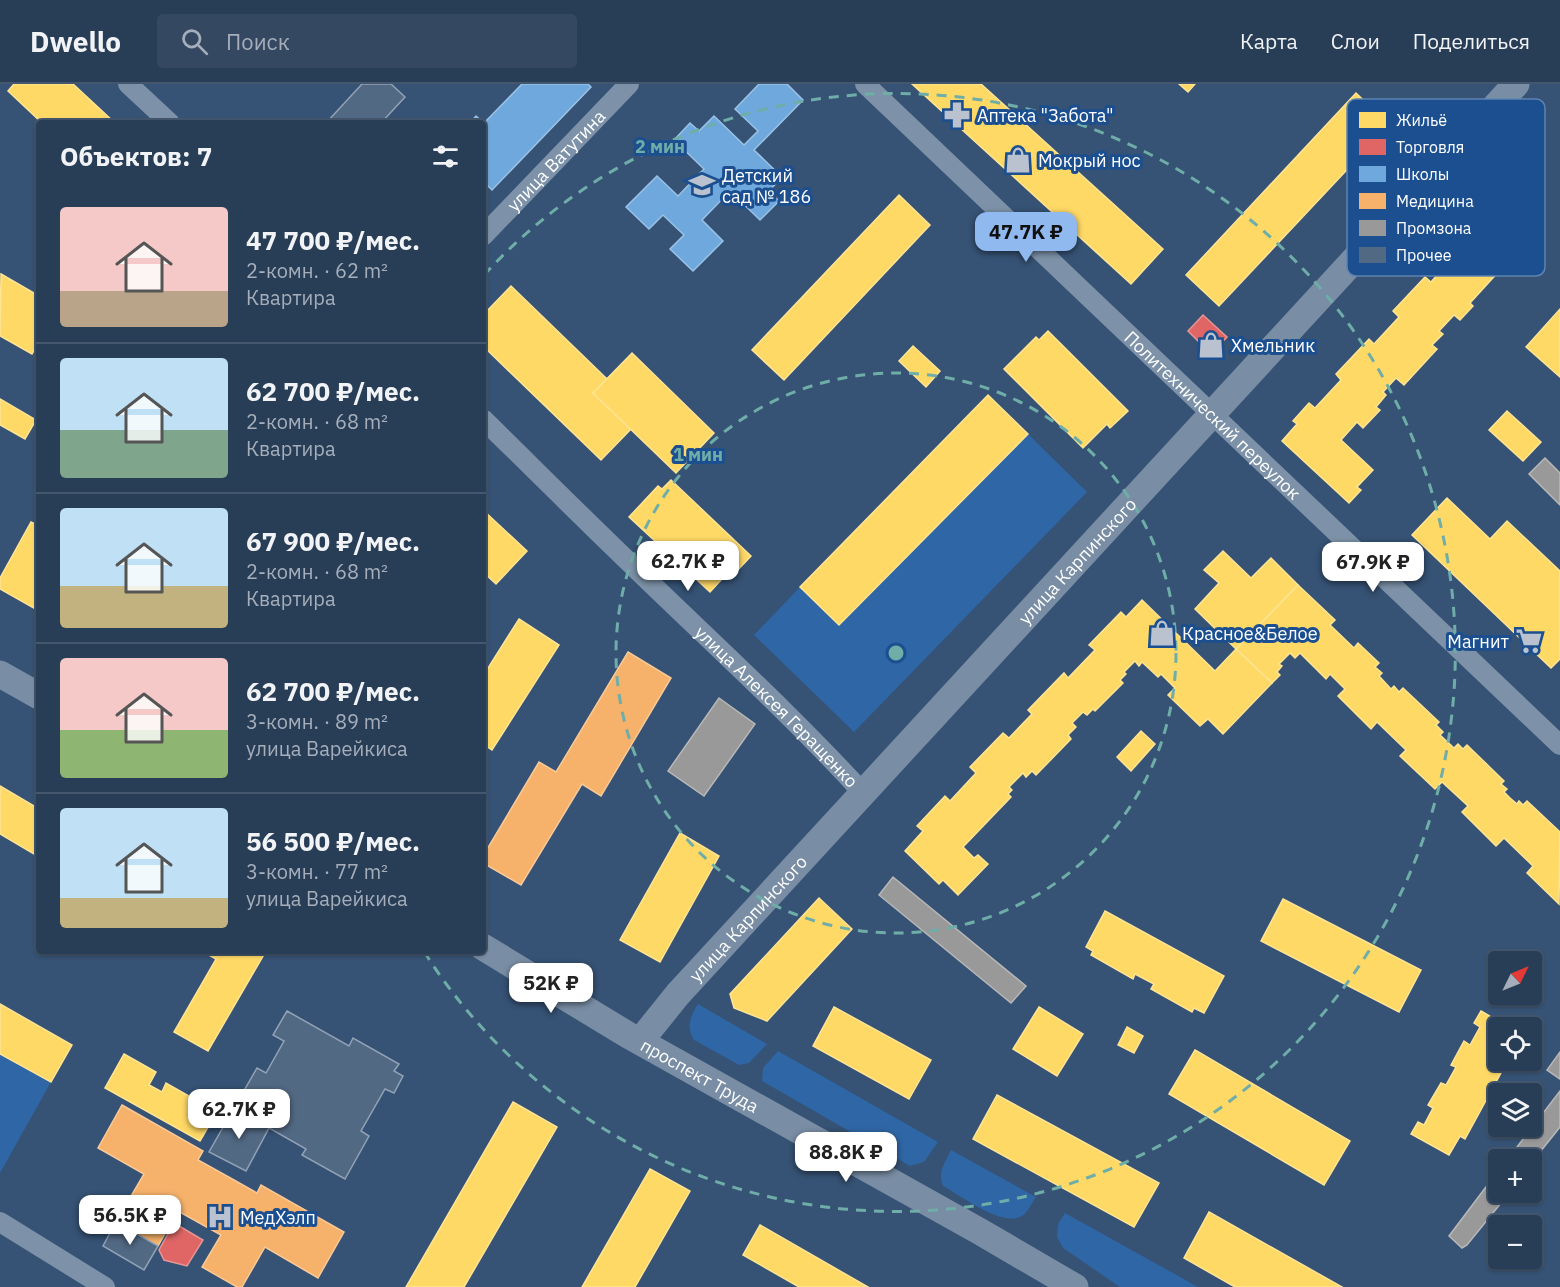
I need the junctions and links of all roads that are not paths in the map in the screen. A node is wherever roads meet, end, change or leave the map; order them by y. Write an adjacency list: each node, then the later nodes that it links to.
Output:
1 (129, 84): 6 (street)
2 (629, 84): 7 (street, улица Ватутина)
3 (865, 84): 9 (street, Политехнический переулок)
4 (1516, 84): 5 (street, улица Карпинского)
5 (1502, 99)
6 (167, 120)
7 (486, 233)
8 (1347, 267): 9 (street, улица Карпинского)
9 (1212, 414): 13 (street, Политехнический переулок); 14 (street, улица Карпинского)
10 (486, 421): 14 (street, улица Алексея Геращенко)
11 (0, 674): 12 (street)
12 (36, 694)
13 (1560, 745)
14 (863, 793): 16 (street, улица Карпинского)
15 (486, 949): 16 (street, проспект Труда)
16 (641, 1040): 19 (street, проспект Труда)
17 (0, 1222): 18 (street)
18 (105, 1287)
19 (1075, 1287)

